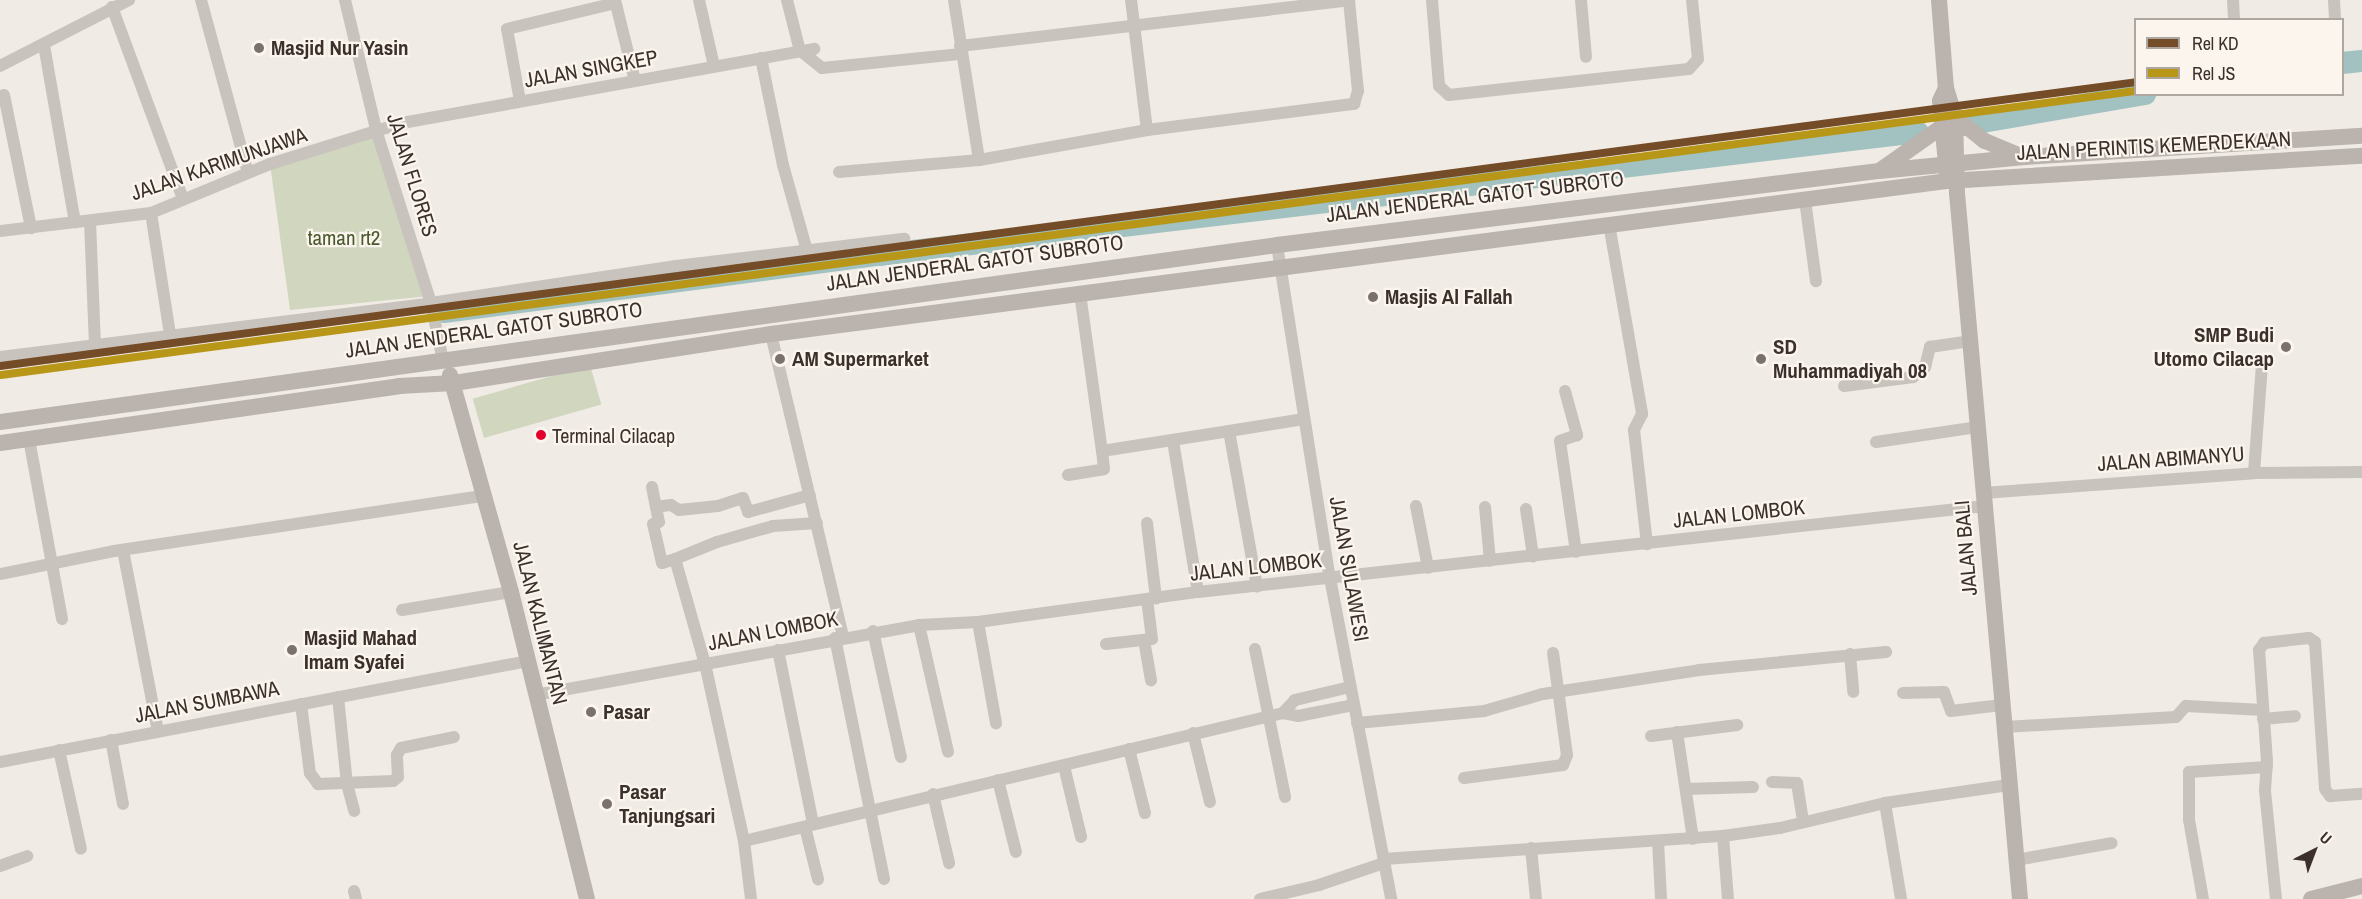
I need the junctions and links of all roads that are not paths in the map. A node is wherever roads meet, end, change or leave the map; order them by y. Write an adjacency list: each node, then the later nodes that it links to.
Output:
1 (129, 0): 16 (street)
2 (201, 0): 40 (street)
3 (345, 0): 33 (street, JALAN FLORES)
4 (699, 0): 27 (street)
5 (787, 0): 23 (street)
6 (954, 0): 22 (street)
7 (1131, 0): 19 (street)
8 (1349, 0): 19 (street); 32 (street)
9 (1432, 0): 11 (street)
10 (1581, 0): 24 (street)
11 (1692, 0)
12 (1939, 0): 31 (main road, JALAN BALI)
13 (2233, 0): 17 (street)
14 (2334, 0): 18 (street)
15 (615, 1): 28 (street); 30 (street)
16 (104, 6): 20 (street); 42 (street)
17 (2234, 18)
18 (2335, 18)
19 (1135, 28): 22 (street); 32 (street)
20 (44, 45): 26 (street); 46 (street)
21 (814, 50): 23 (street, JALAN SINGKEP)
22 (960, 50): 23 (street); 37 (street)
23 (801, 51): 25 (street, JALAN SINGKEP)
24 (1586, 57)
25 (761, 58): 27 (street, JALAN SINGKEP); 52 (street)
26 (0, 66)
27 (714, 66): 28 (street, JALAN SINGKEP)
28 (635, 81): 30 (street, JALAN SINGKEP)
29 (4, 95): 48 (street)
30 (520, 101): 33 (street, JALAN SINGKEP)
31 (1949, 122): 36 (main road); 38 (main road); 41 (main road, JALAN BALI)
32 (1147, 129): 37 (street)
33 (377, 133): 40 (street, JALAN KARIMUNJAWA); 56 (street, JALAN FLORES)
34 (2362, 136): 36 (main road, JALAN PERINTIS KEMERDEKAAN)
35 (2362, 156): 41 (main road, JALAN PERINTIS KEMERDEKAAN)
36 (2024, 157): 41 (main road, JALAN PERINTIS KEMERDEKAAN)
37 (979, 160): 39 (street)
38 (1879, 171): 41 (main road, JALAN JENDERAL GATOT SUBROTO); 51 (main road, JALAN JENDERAL GATOT SUBROTO)
39 (838, 172)
40 (248, 173): 42 (street, JALAN KARIMUNJAWA)
41 (1954, 176): 43 (main road, JALAN JENDERAL GATOT SUBROTO); 59 (main road, JALAN BALI)
42 (183, 200): 44 (street, JALAN KARIMUNJAWA)
43 (1805, 200): 47 (main road, JALAN JENDERAL GATOT SUBROTO); 54 (street)
44 (151, 213): 45 (street, JALAN KARIMUNJAWA); 58 (street)
45 (90, 221): 46 (street, JALAN KARIMUNJAWA); 60 (street)
46 (75, 222): 48 (street, JALAN KARIMUNJAWA)
47 (1609, 224): 53 (main road, JALAN JENDERAL GATOT SUBROTO); 89 (street)
48 (31, 228): 49 (street, JALAN KARIMUNJAWA)
49 (0, 231)
50 (904, 239): 52 (street)
51 (1278, 245): 53 (street, JALAN SULAWESI); 62 (main road, JALAN JENDERAL GATOT SUBROTO)
52 (807, 251): 56 (street)
53 (1282, 268): 55 (main road, JALAN JENDERAL GATOT SUBROTO); 67 (street, JALAN SULAWESI)
54 (1816, 281)
55 (1080, 293): 57 (main road, JALAN JENDERAL GATOT SUBROTO); 75 (street)
56 (431, 303): 58 (street); 62 (street, JALAN FLORES)
57 (771, 334): 64 (main road, JALAN JENDERAL GATOT SUBROTO); 80 (street)
58 (170, 335): 60 (street)
59 (1970, 341): 65 (street); 69 (main road, JALAN BALI)
60 (95, 344): 61 (street)
61 (0, 357)
62 (444, 361): 64 (main road, JALAN KALIMANTAN); 68 (main road, JALAN JENDERAL GATOT SUBROTO)
63 (2262, 365): 77 (street)
64 (454, 383): 71 (main road, JALAN JENDERAL GATOT SUBROTO); 81 (main road, JALAN KALIMANTAN)
65 (1844, 386)
66 (1565, 391): 91 (street)
67 (1304, 419): 70 (street); 98 (street, JALAN SULAWESI)
68 (0, 422)
69 (1977, 427): 74 (street); 82 (main road, JALAN BALI)
70 (1229, 430): 72 (street); 99 (street)
71 (29, 439): 73 (main road, JALAN JENDERAL GATOT SUBROTO); 95 (street)
72 (1173, 441): 75 (street); 101 (street)
73 (0, 442)
74 (1876, 442)
75 (1102, 451): 78 (street)
76 (2362, 472): 77 (street, JALAN ABIMANYU)
77 (2254, 473): 82 (street, JALAN ABIMANYU)
78 (1068, 475)
79 (652, 487): 84 (street)
80 (810, 495): 84 (street); 87 (street)
81 (482, 496): 90 (street); 100 (main road, JALAN KALIMANTAN)
82 (1984, 500): 89 (street, JALAN LOMBOK); 127 (main road, JALAN BALI)
83 (1416, 506): 96 (street)
84 (656, 507): 93 (street)
85 (1485, 507): 94 (street)
86 (1526, 509): 92 (street)
87 (817, 523): 93 (street); 108 (street)
88 (1147, 523): 102 (street)
89 (1647, 544): 91 (street, JALAN LOMBOK)
90 (123, 550): 95 (street); 136 (street)
91 (1576, 552): 92 (street, JALAN LOMBOK)
92 (1533, 556): 94 (street, JALAN LOMBOK)
93 (675, 559): 117 (street)
94 (1490, 561): 96 (street, JALAN LOMBOK)
95 (54, 563): 97 (street); 104 (street)
96 (1428, 568): 98 (street, JALAN LOMBOK)
97 (0, 574)
98 (1330, 578): 99 (street, JALAN LOMBOK); 119 (street, JALAN SULAWESI)
99 (1257, 587): 101 (street, JALAN LOMBOK)
100 (511, 592): 103 (street); 116 (main road, JALAN KALIMANTAN)
101 (1198, 592): 102 (street, JALAN LOMBOK)
102 (1152, 598): 105 (street, JALAN LOMBOK); 109 (street)
103 (402, 610)
104 (62, 619)
105 (978, 622): 106 (street, JALAN LOMBOK); 132 (street)
106 (920, 625): 107 (street, JALAN LOMBOK); 144 (street)
107 (873, 632): 108 (street, JALAN LOMBOK); 145 (street)
108 (839, 637): 112 (street, JALAN LOMBOK); 162 (street)
109 (1144, 640): 110 (street); 118 (street)
110 (1106, 644)
111 (1255, 649): 130 (street)
112 (778, 650): 117 (street, JALAN LOMBOK); 166 (street)
113 (1886, 652): 115 (street)
114 (1553, 653): 120 (street)
115 (1850, 654): 120 (street); 121 (street)
116 (528, 661): 123 (main road, JALAN KALIMANTAN); 124 (street, JALAN SUMBAWA)
117 (705, 664): 123 (street, JALAN LOMBOK); 170 (street)
118 (1151, 680)
119 (1350, 687): 126 (street, JALAN SULAWESI); 128 (street)
120 (1557, 692): 133 (street); 149 (street)
121 (1853, 692)
122 (1903, 693): 127 (street)
123 (535, 695): 184 (main road, JALAN KALIMANTAN)
124 (338, 698): 125 (street, JALAN SUMBAWA); 152 (street)
125 (301, 704): 136 (street, JALAN SUMBAWA); 152 (street)
126 (1353, 705): 128 (street); 133 (street, JALAN SULAWESI)
127 (2002, 705): 135 (main road, JALAN BALI)
128 (1283, 713): 130 (street)
129 (2263, 715): 131 (street); 135 (street); 148 (street); 157 (street)
130 (1269, 716): 138 (street); 158 (street)
131 (2295, 716)
132 (996, 723)
133 (1358, 723): 178 (street, JALAN SULAWESI)
134 (1737, 725): 137 (street)
135 (2004, 727): 153 (main road, JALAN BALI)
136 (158, 731): 141 (street, JALAN SUMBAWA)
137 (1677, 732): 139 (street); 155 (street)
138 (1193, 733): 142 (street); 159 (street)
139 (1651, 736)
140 (454, 737): 152 (street)
141 (111, 740): 143 (street, JALAN SUMBAWA); 161 (street)
142 (1129, 749): 147 (street); 164 (street)
143 (59, 750): 146 (street, JALAN SUMBAWA); 174 (street)
144 (948, 752)
145 (901, 758)
146 (0, 762)
147 (1064, 766): 150 (street); 168 (street)
148 (2267, 767): 193 (street); 194 (street)
149 (1464, 778)
150 (998, 780): 156 (street); 175 (street)
151 (1772, 782): 165 (street)
152 (346, 784): 163 (street)
153 (2009, 785): 160 (street); 177 (main road, JALAN BALI)
154 (1753, 787): 155 (street)
155 (1686, 789): 169 (street)
156 (933, 794): 162 (street); 179 (street)
157 (2362, 794)
158 (1285, 797)
159 (1210, 802)
160 (1886, 803): 165 (street); 191 (street)
161 (123, 804)
162 (870, 809): 166 (street); 182 (street)
163 (354, 811)
164 (1145, 813)
165 (1803, 821): 167 (street)
166 (809, 826): 170 (street); 181 (street)
167 (1723, 836): 169 (street); 190 (street)
168 (1081, 837)
169 (1694, 839): 171 (street)
170 (744, 841): 185 (street)
171 (1658, 841): 173 (street); 189 (street)
172 (2112, 843): 177 (street)
173 (1531, 848): 178 (street); 188 (street)
174 (81, 849)
175 (1016, 852)
176 (27, 856): 180 (street)
177 (2016, 860): 192 (main road, JALAN BALI)
178 (1384, 861): 186 (street); 187 (street, JALAN SULAWESI)
179 (949, 863)
180 (0, 866)
181 (818, 879)
182 (884, 879)
183 (2362, 886): 195 (main road)
184 (587, 899)
185 (752, 899)
186 (1260, 899)
187 (1391, 899)
188 (1536, 899)
189 (1661, 899)
190 (1728, 899)
191 (1901, 899)
192 (2020, 899)
193 (2203, 899)
194 (2276, 899)
195 (2312, 899)

